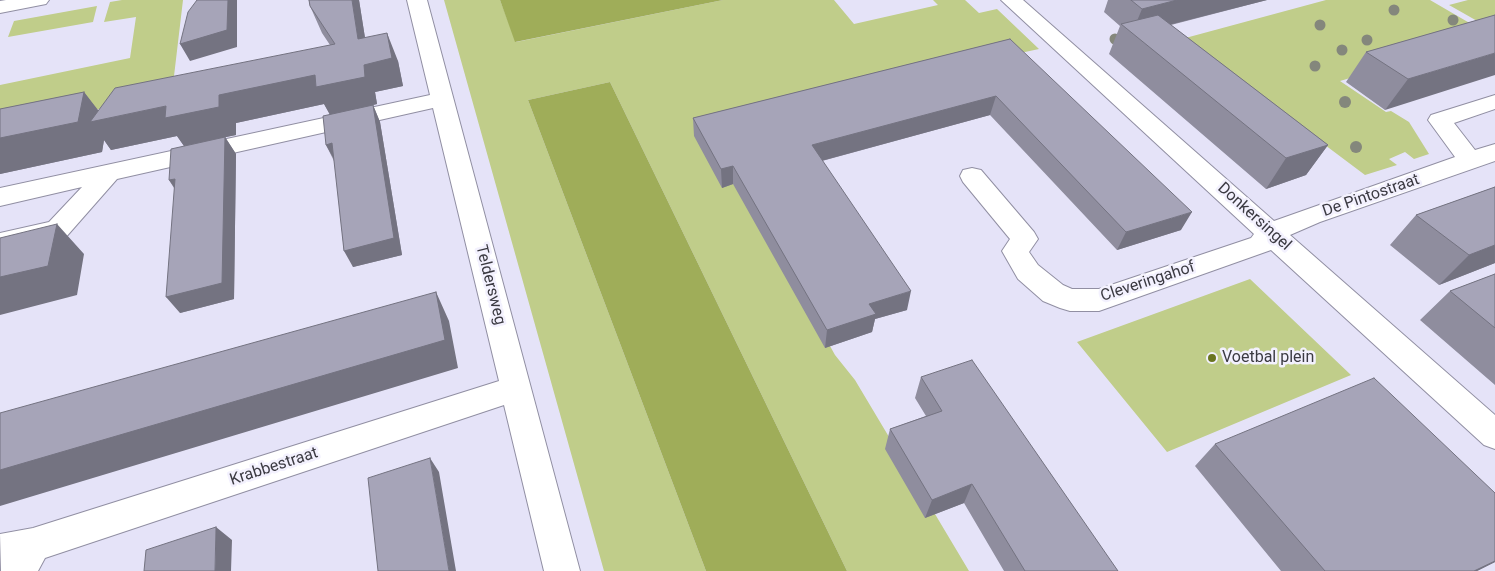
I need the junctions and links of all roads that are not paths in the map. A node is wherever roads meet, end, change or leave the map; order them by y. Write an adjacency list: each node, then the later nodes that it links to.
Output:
1 (39, 0): 4 (street)
2 (417, 0): 5 (street, Teldersweg)
3 (1021, 1): 12 (street, Donkersingel)
4 (0, 7)
5 (442, 99): 9 (street); 14 (street, Teldersweg)
6 (1495, 102): 8 (street)
7 (1495, 152): 8 (street, De Pintostraat)
8 (1471, 161): 12 (street, De Pintostraat)
9 (109, 173): 11 (street); 13 (street)
10 (972, 176): 12 (street, Cleveringahof)
11 (0, 197)
12 (1272, 233): 15 (street, Donkersingel)
13 (0, 242)
14 (516, 388): 16 (street, Krabbestraat); 17 (street, Teldersweg)
15 (1495, 435)
16 (17, 556)
17 (562, 571)

